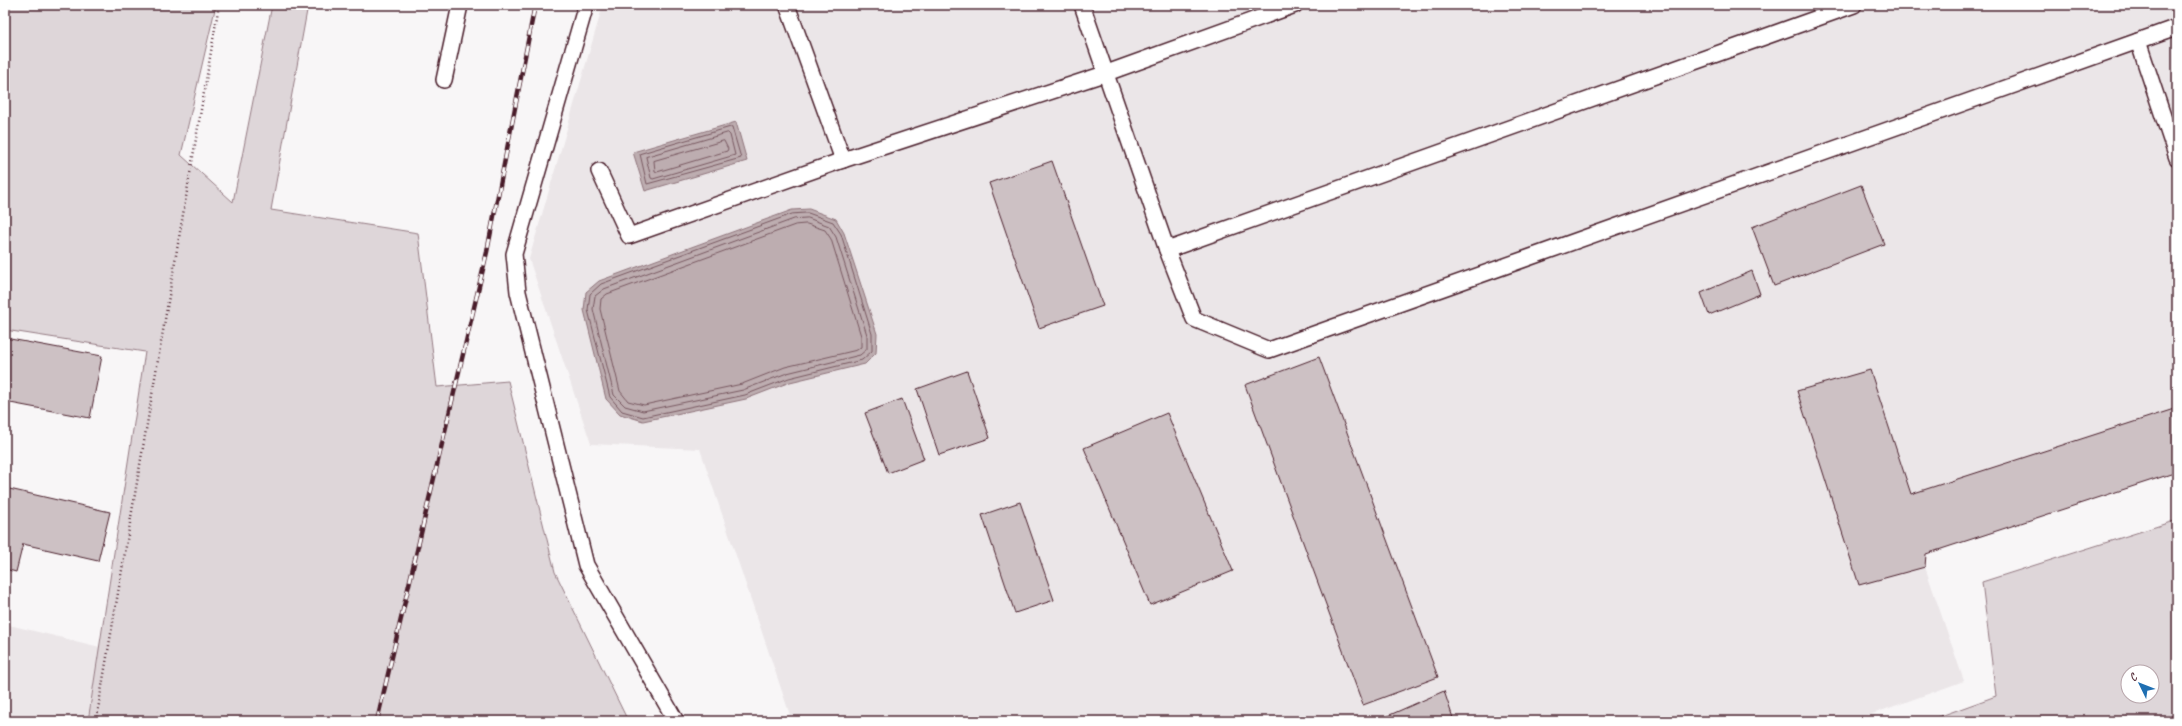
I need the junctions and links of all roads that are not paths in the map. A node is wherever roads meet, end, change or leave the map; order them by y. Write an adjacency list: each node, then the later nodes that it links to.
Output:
1 (460, 5): 10 (lane)
2 (586, 5): 15 (lane)
3 (787, 5): 12 (lane)
4 (1082, 5): 9 (lane)
5 (1295, 5): 9 (lane)
6 (1854, 5): 14 (lane)
7 (2177, 27): 8 (lane)
8 (2138, 41): 11 (lane); 14 (lane)
9 (1104, 74): 12 (lane); 14 (lane)
10 (444, 80)
11 (2177, 158)
12 (843, 160): 13 (lane)
13 (599, 171)
14 (1167, 250)
15 (676, 721)

